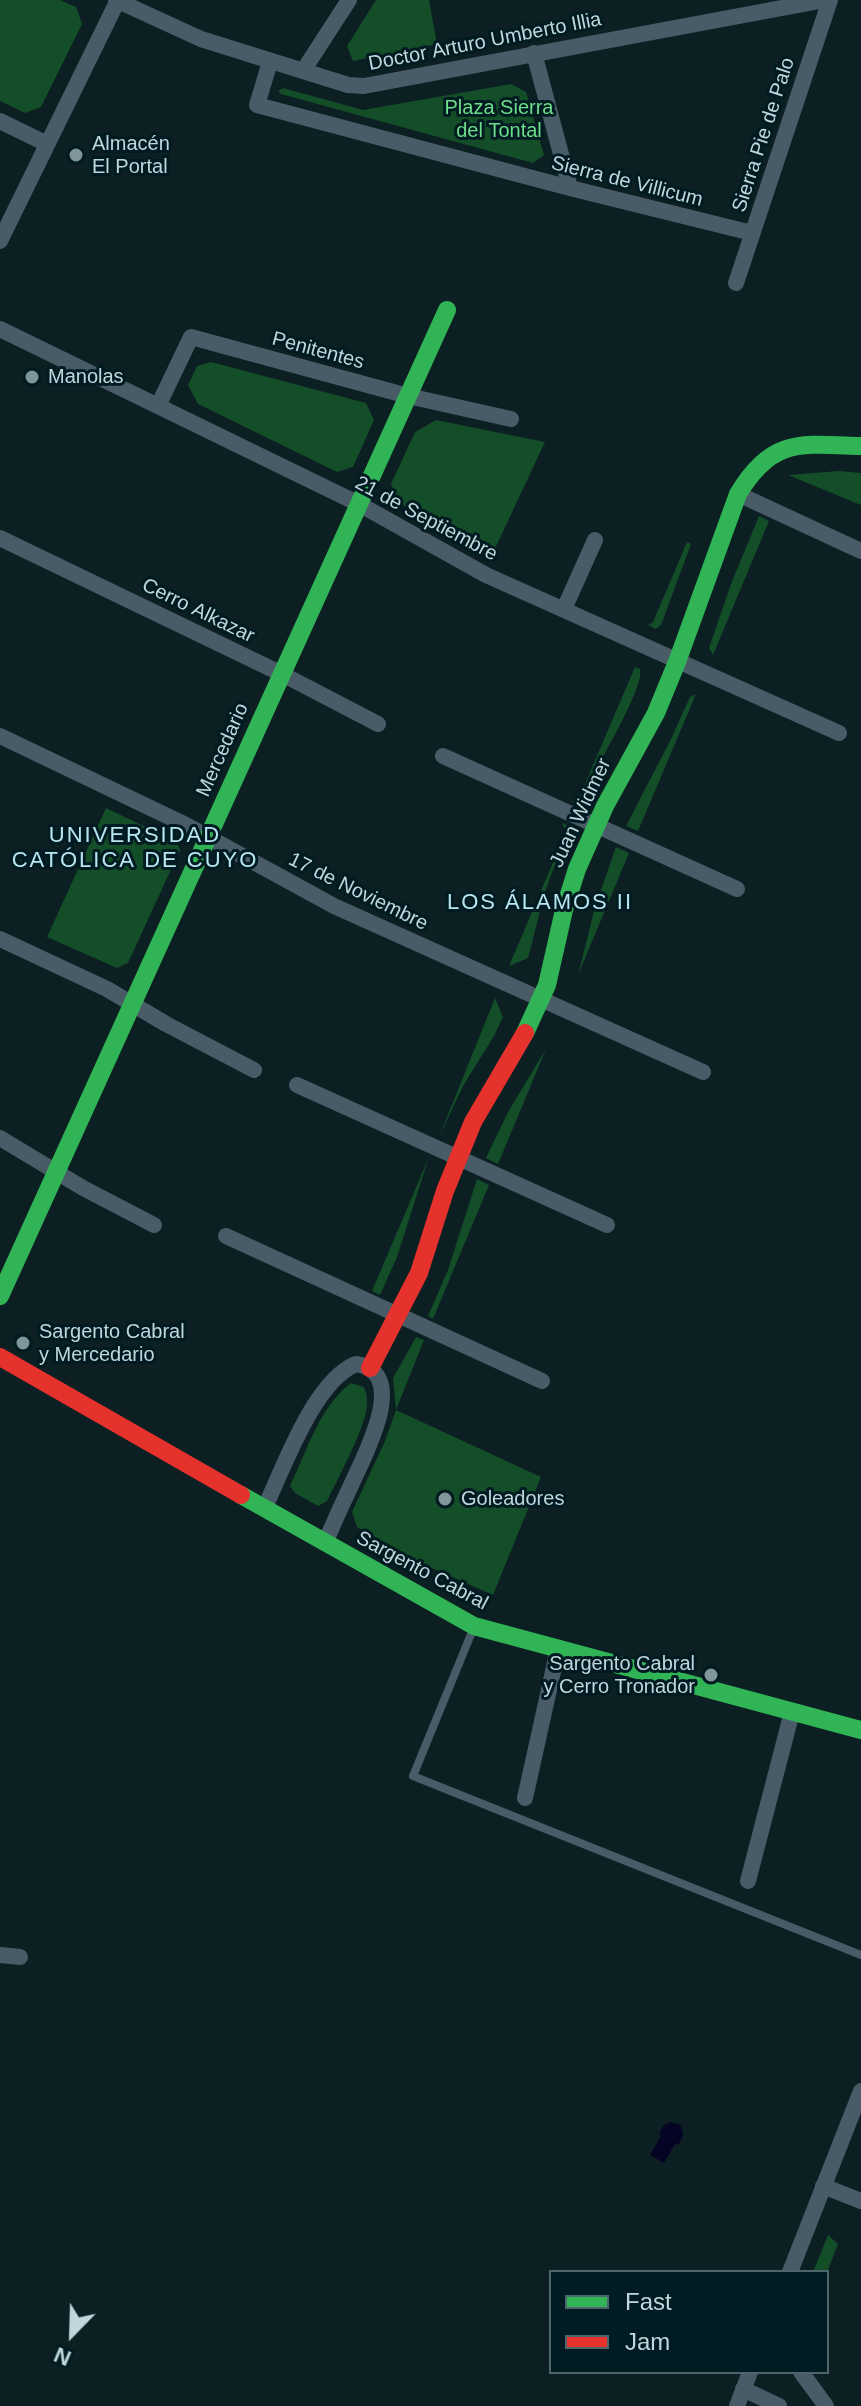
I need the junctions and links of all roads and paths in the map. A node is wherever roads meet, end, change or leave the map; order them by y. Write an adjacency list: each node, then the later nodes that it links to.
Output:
1 (117, 0): 5 (street, Doctor Arturo Umberto Illia); 8 (street)
2 (349, 0): 6 (street)
3 (827, 0): 4 (street, Doctor Arturo Umberto Illia); 10 (street, Sierra Pie de Palo)
4 (534, 53): 6 (street, Doctor Arturo Umberto Illia); 9 (street)
5 (270, 62): 6 (street, Doctor Arturo Umberto Illia); 9 (street, Sierra de Villicum)
6 (303, 71)
7 (0, 121): 8 (street)
8 (47, 144): 11 (street)
9 (570, 188): 10 (street, Sierra de Villicum)
10 (752, 233): 12 (street, Sierra Pie de Palo)
11 (0, 241)
12 (736, 283)
13 (447, 310): 15 (street, Mercedario)
14 (0, 329): 16 (street, 21 de Septiembre)
15 (408, 396): 16 (street, Penitentes); 17 (street, Penitentes); 20 (street, Mercedario)
16 (158, 406): 20 (street, 21 de Septiembre)
17 (511, 419)
18 (861, 446): 19 (street, Juan Widmer)
19 (738, 494): 23 (street); 25 (street, Juan Widmer)
20 (359, 504): 24 (street, 21 de Septiembre); 26 (street, Mercedario)
21 (0, 538): 26 (street, Cerro Alkazar)
22 (595, 540): 24 (street)
23 (861, 551)
24 (564, 609): 25 (street, 21 de Septiembre)
25 (677, 662): 28 (street, 21 de Septiembre); 31 (street, Juan Widmer)
26 (282, 674): 27 (street, Cerro Alkazar); 32 (street, Mercedario)
27 (378, 724)
28 (839, 733)
29 (0, 736): 32 (street, 17 de Noviembre)
30 (443, 756): 31 (street)
31 (596, 825): 33 (street); 35 (street, Juan Widmer)
32 (208, 837): 35 (street, 17 de Noviembre); 36 (street, Mercedario)
33 (737, 889)
34 (0, 939): 36 (street)
35 (542, 999): 38 (street, 17 de Noviembre); 41 (street, Juan Widmer)
36 (132, 1004): 37 (street); 42 (street, Mercedario)
37 (254, 1070)
38 (703, 1072)
39 (297, 1085): 41 (street)
40 (0, 1138): 42 (street)
41 (458, 1158): 44 (street); 47 (street, Juan Widmer)
42 (57, 1171): 43 (street); 46 (street, Mercedario)
43 (154, 1225)
44 (607, 1225)
45 (226, 1236): 47 (street)
46 (0, 1296)
47 (398, 1315): 49 (street, Juan Widmer); 50 (street)
48 (0, 1357): 51 (street, Sargento Cabral)
49 (363, 1366): 51 (street, Juan Widmer); 52 (street)
50 (542, 1381)
51 (265, 1507): 52 (street, Sargento Cabral)
52 (325, 1543): 53 (street, Sargento Cabral)
53 (474, 1626): 54 (street, Sargento Cabral); 60 (lane)
54 (558, 1649): 55 (street, Sargento Cabral); 57 (street)
55 (792, 1712): 56 (street, Sargento Cabral); 58 (street)
56 (861, 1730)
57 (525, 1798)
58 (748, 1881)
59 (0, 1955): 61 (street)
60 (861, 1955)
61 (20, 1957)
62 (861, 2091): 63 (street)
63 (823, 2186): 64 (street); 65 (street)
64 (861, 2201)
65 (791, 2270)
66 (749, 2374): 68 (street)
67 (802, 2374): 71 (street)
68 (743, 2389): 69 (street); 70 (street)
69 (737, 2406)
70 (779, 2406)
71 (826, 2406)

